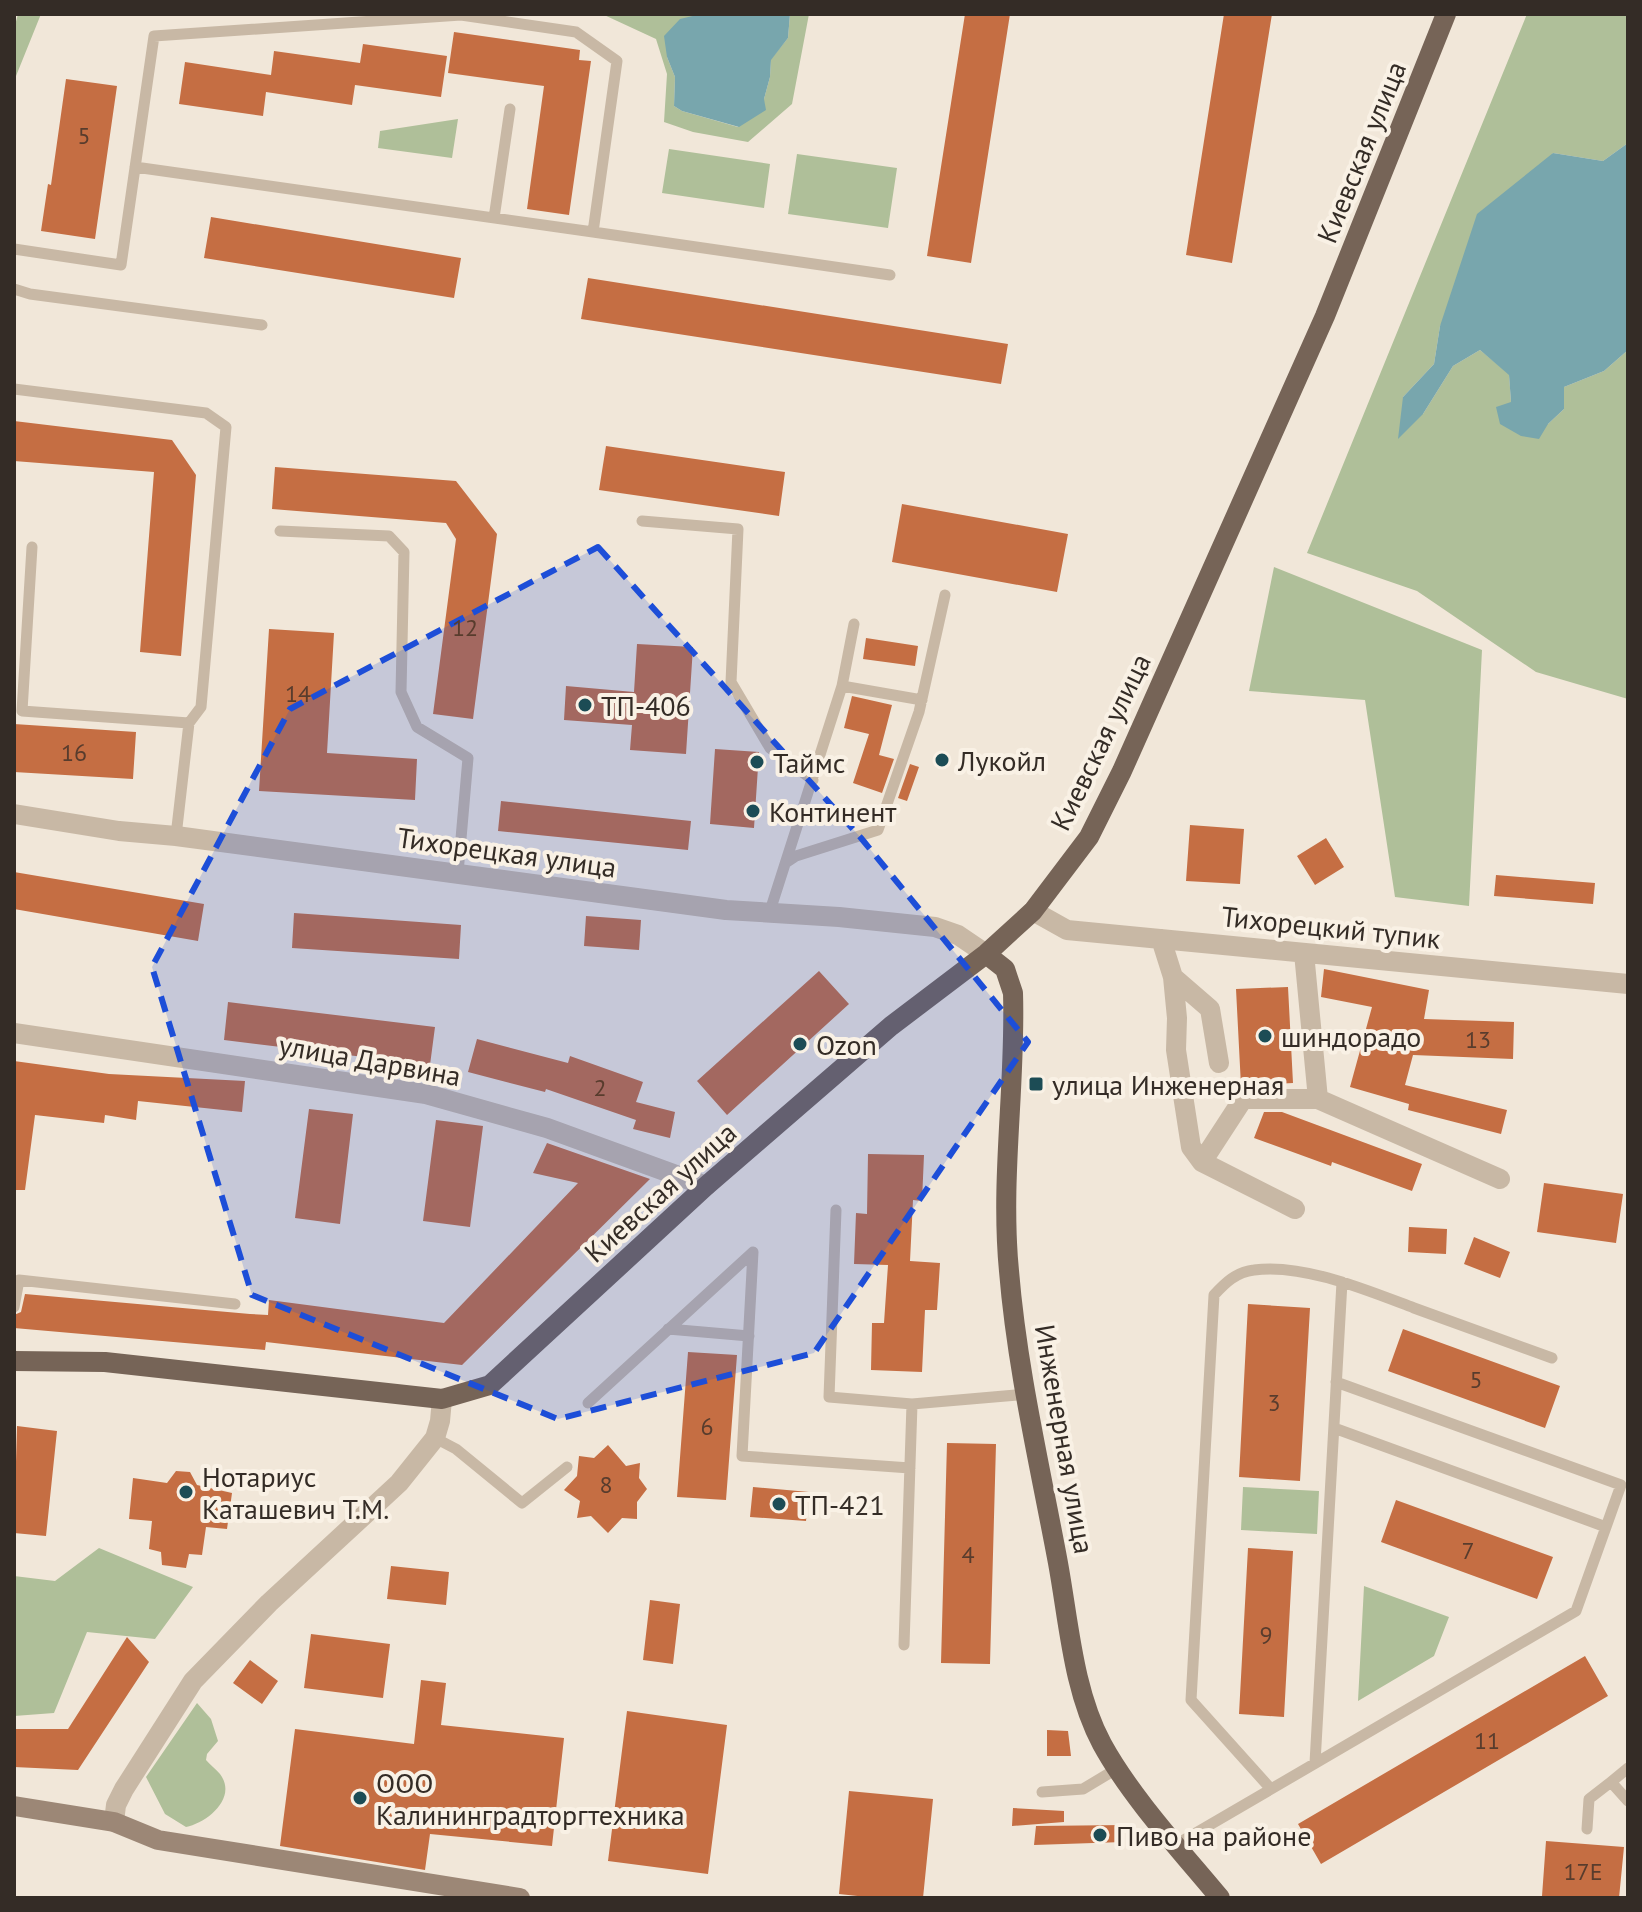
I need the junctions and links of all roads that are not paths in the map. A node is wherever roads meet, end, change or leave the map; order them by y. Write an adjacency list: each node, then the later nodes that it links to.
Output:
1 (1446, 14): 24 (main road, Киевская улица)
2 (510, 109): 4 (lane)
3 (135, 167): 4 (lane); 5 (lane); 6 (lane)
4 (494, 218): 5 (lane)
5 (593, 232): 7 (lane)
6 (14, 249)
7 (890, 275)
8 (14, 289): 9 (lane)
9 (262, 325)
10 (14, 389): 18 (lane)
11 (642, 521): 19 (lane)
12 (280, 531): 23 (lane)
13 (32, 547): 18 (lane)
14 (945, 595): 17 (lane)
15 (854, 624): 16 (lane)
16 (842, 686): 17 (lane); 19 (lane)
17 (922, 700): 22 (lane)
18 (189, 723): 21 (lane)
19 (813, 780): 22 (lane)
20 (14, 814): 21 (street, Тихорецкая улица)
21 (176, 836): 23 (street, Тихорецкая улица)
22 (787, 862): 25 (lane)
23 (458, 873): 25 (street, Тихорецкая улица)
24 (1033, 911): 26 (street, Тихорецкий тупик); 28 (main road, Киевская улица)
25 (769, 914): 28 (street, Тихорецкая улица)
26 (1161, 939): 27 (street, Тихорецкий тупик); 29 (street)
27 (1304, 953): 30 (street, Тихорецкий тупик); 33 (street)
28 (986, 954): 36 (main road, Киевская улица); 47 (main road, Инженерная улица)
29 (1173, 977): 32 (street); 34 (street)
30 (1628, 984)
31 (14, 1033): 36 (street, улица Дарвина)
32 (1219, 1063)
33 (1318, 1099): 34 (street); 35 (street)
34 (1202, 1162): 37 (street)
35 (1500, 1179)
36 (706, 1186): 48 (main road, Киевская улица)
37 (1295, 1209)
38 (836, 1210): 50 (lane)
39 (1342, 1282): 44 (lane); 46 (lane); 61 (lane)
40 (235, 1304): 41 (lane)
41 (14, 1307)
42 (668, 1329): 43 (lane); 43 (lane); 49 (lane)
43 (749, 1336): 54 (lane)
44 (1552, 1358)
45 (14, 1361): 48 (main road, Киевская улица)
46 (1336, 1382): 51 (lane); 55 (lane)
47 (1028, 1394): 50 (lane); 58 (main road, Инженерная улица)
48 (442, 1399): 52 (street)
49 (588, 1403)
50 (912, 1404): 54 (lane)
51 (1334, 1428): 55 (lane); 57 (lane)
52 (435, 1438): 53 (lane); 65 (street)
53 (567, 1467)
54 (910, 1468): 56 (lane)
55 (1606, 1527): 57 (lane)
56 (904, 1645)
57 (1315, 1763): 61 (lane)
58 (1118, 1768): 62 (lane); 67 (main road, Инженерная улица)
59 (1628, 1768): 60 (lane)
60 (1611, 1782): 63 (lane); 66 (lane)
61 (1271, 1789): 67 (lane)
62 (1042, 1792)
63 (1628, 1801)
64 (14, 1806): 65 (main road)
65 (114, 1822): 68 (main road)
66 (1587, 1829)
67 (1177, 1844): 69 (main road, Инженерная улица)
68 (520, 1898)
69 (1220, 1898)

